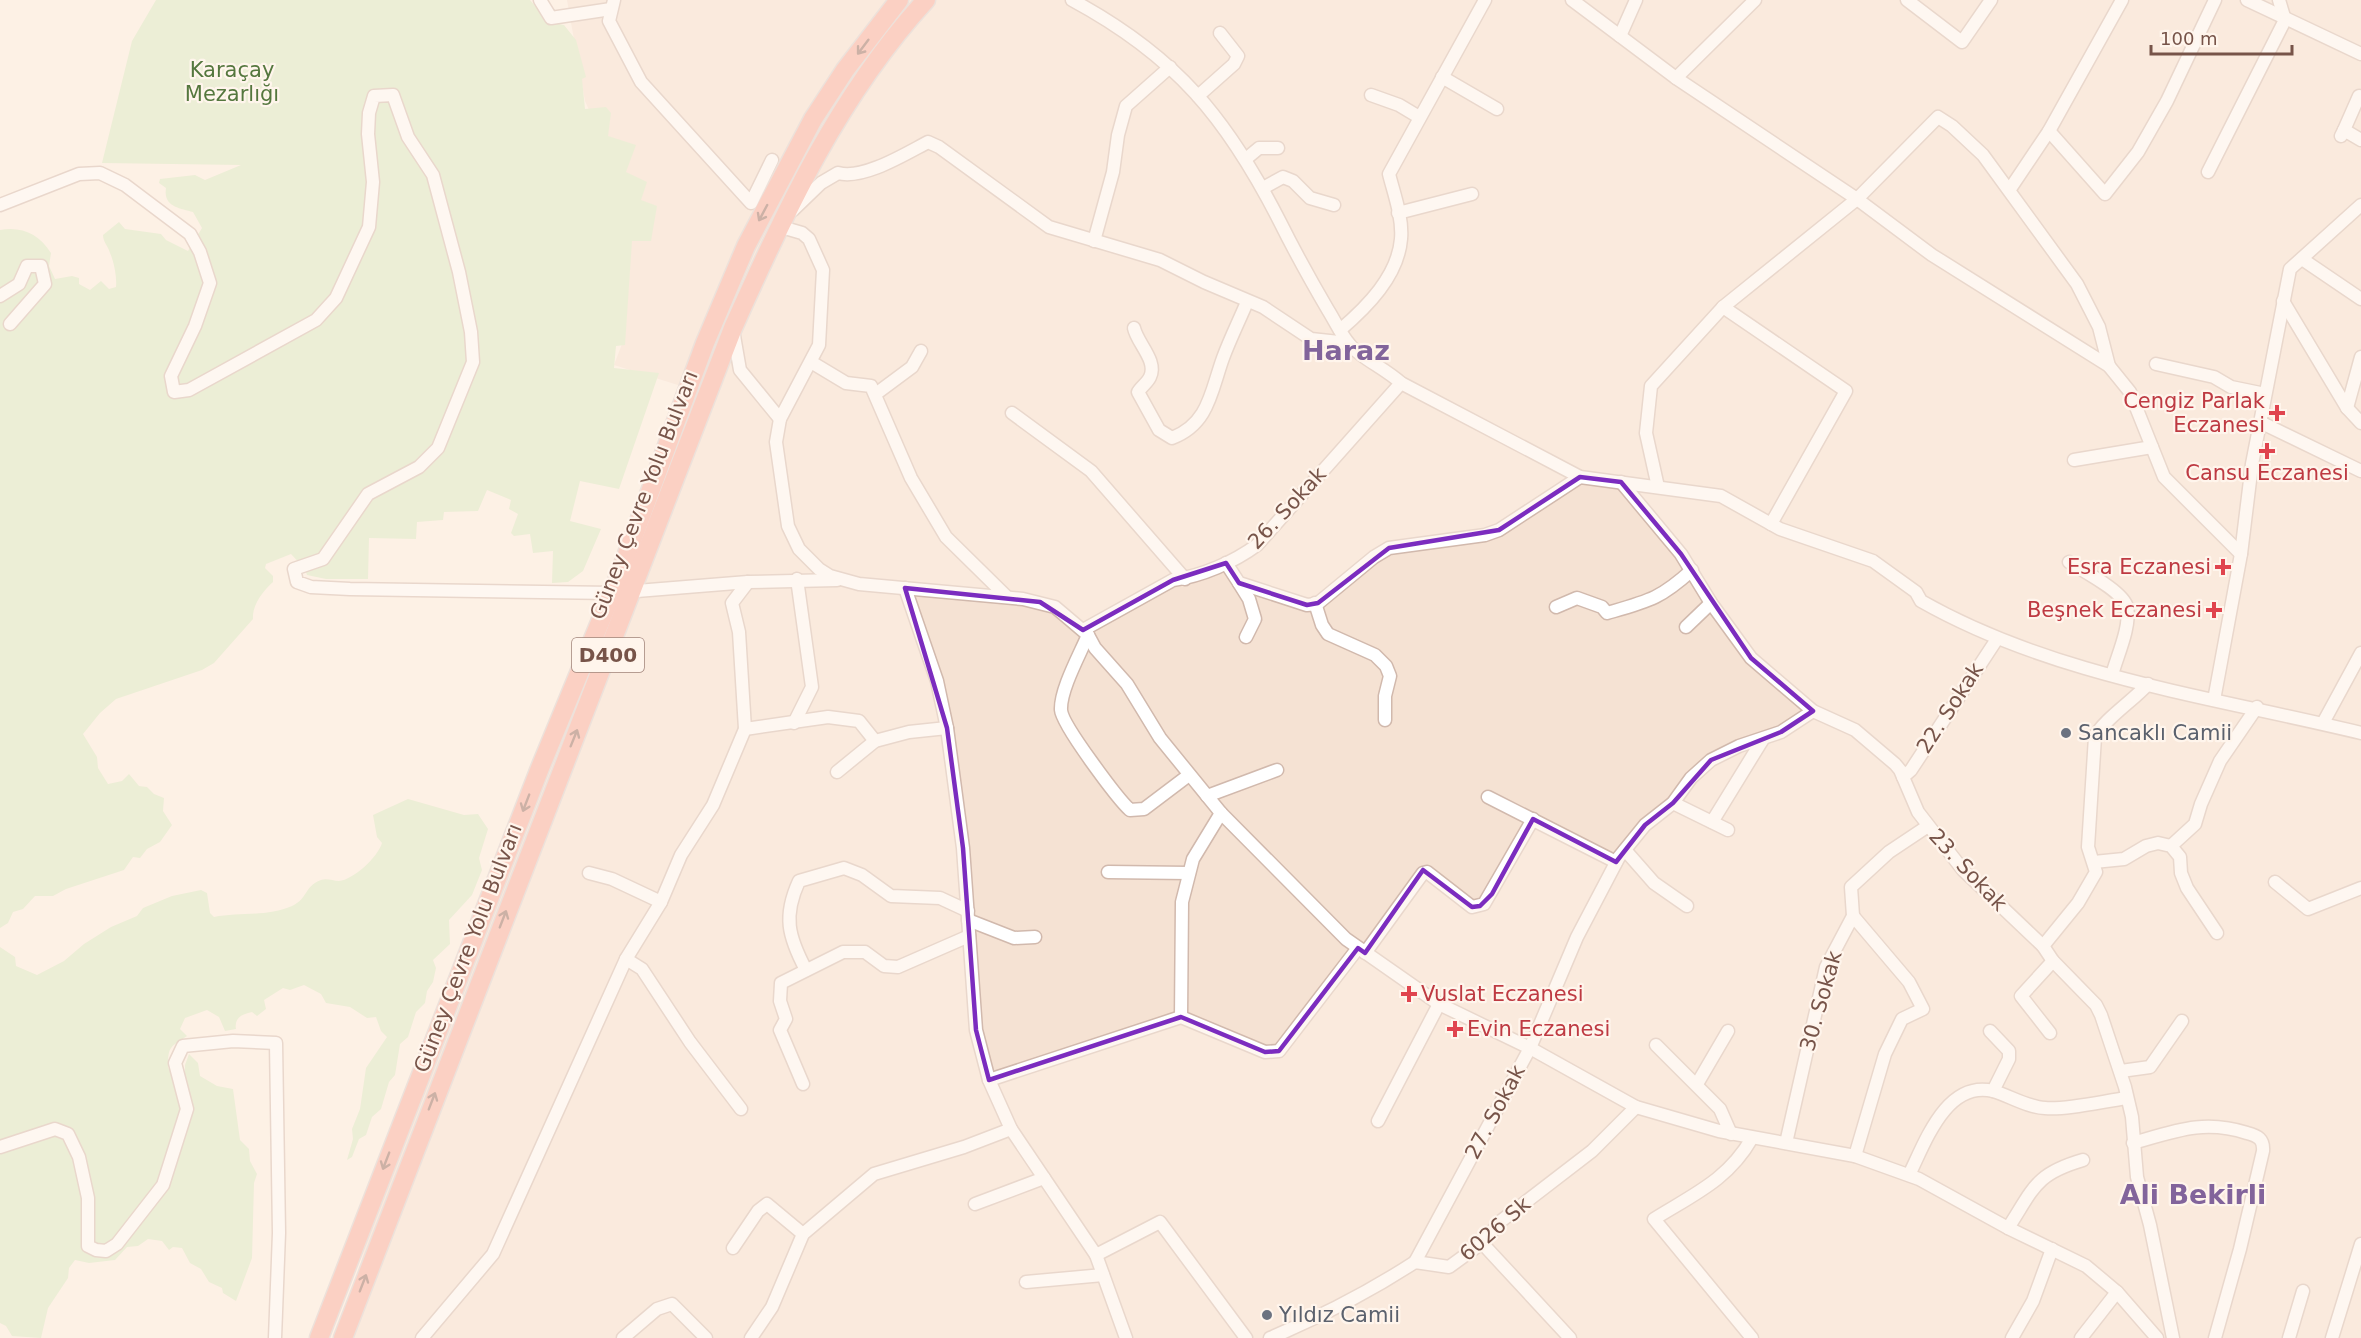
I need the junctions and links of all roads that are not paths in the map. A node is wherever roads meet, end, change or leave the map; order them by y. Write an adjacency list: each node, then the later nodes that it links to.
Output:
1 (540, 0): 15 (street)
2 (899, 0): 86 (highway, Güney Çevre Yolu Bulvarı / D400, one-way to 86)
3 (927, 0): 42 (highway, Güney Çevre Yolu Bulvarı / D400)
4 (1072, 0): 20 (street)
5 (1485, 0): 21 (street)
6 (1636, 0): 18 (street)
7 (1755, 0): 22 (street)
8 (1907, 0): 9 (street)
9 (1991, 0)
10 (2122, 0): 28 (street)
11 (2216, 0): 28 (street)
12 (2247, 0): 16 (street)
13 (2279, 0): 16 (street)
14 (1574, 1): 18 (street)
15 (613, 5): 32 (street)
16 (2285, 20): 19 (street); 33 (street)
17 (1220, 33): 24 (street)
18 (1620, 36): 22 (street)
19 (2361, 54)
20 (1170, 67): 24 (street); 43 (street)
21 (1442, 77): 26 (street); 27 (street)
22 (1676, 78): 37 (street)
23 (1371, 95): 27 (street)
24 (1198, 96): 31 (street)
25 (2359, 96): 29 (street)
26 (1497, 109)
27 (1419, 117): 41 (street)
28 (2049, 131): 35 (street)
29 (2361, 140)
30 (1278, 148): 31 (street)
31 (1247, 158): 34 (street)
32 (772, 160)
33 (2208, 172)
34 (1263, 188): 39 (street); 53 (street)
35 (2010, 189): 37 (street); 59 (street)
36 (1472, 194): 41 (street)
37 (1857, 200): 49 (street); 59 (street)
38 (0, 205): 86 (street)
39 (1334, 205)
40 (2361, 205): 44 (street)
41 (1398, 213): 53 (street)
42 (778, 226): 43 (street); 51 (highway, Güney Çevre Yolu Bulvarı / D400); 57 (street)
43 (1094, 241): 47 (street)
44 (2302, 259): 46 (street); 48 (street)
45 (0, 296): 50 (street)
46 (2361, 299)
47 (1247, 302): 52 (street); 54 (street)
48 (2283, 302): 62 (street); 63 (street)
49 (1723, 308): 73 (street); 74 (street)
50 (10, 324)
51 (733, 328): 65 (street); 85 (highway, Güney Çevre Yolu Bulvarı / D400)
52 (1134, 328)
53 (1340, 330): 54 (street)
54 (1348, 343): 60 (street)
55 (921, 351): 61 (street)
56 (2361, 357): 63 (street)
57 (811, 362): 61 (street); 65 (street)
58 (2156, 364): 62 (street)
59 (2109, 366): 68 (street)
60 (1401, 383): 71 (street); 77 (street, 26. Sokak)
61 (877, 393): 87 (street)
62 (2265, 394): 66 (street)
63 (2346, 408): 67 (street)
64 (1012, 413): 80 (street)
65 (780, 419): 81 (street)
66 (2260, 422): 70 (street); 75 (street)
67 (2361, 423)
68 (2152, 447): 69 (street); 75 (street)
69 (2074, 460)
70 (2361, 471)
71 (1580, 477): 72 (street); 88 (street)
72 (1621, 482): 73 (street); 78 (street, 23. Sokak)
73 (1658, 486): 74 (street)
74 (1771, 524): 94 (street)
75 (2241, 554): 98 (street)
76 (2069, 562): 96 (street)
77 (1226, 563): 80 (street, 26. Sokak); 83 (street)
78 (1692, 570): 89 (street, 23. Sokak); 90 (street)
79 (797, 579): 81 (street); 82 (street); 102 (street)
80 (1185, 579): 92 (street, 26. Sokak)
81 (844, 580): 84 (street)
82 (748, 582): 85 (street); 105 (street)
83 (1239, 583): 88 (street); 93 (street)
84 (905, 588): 87 (street); 104 (street)
85 (631, 591): 86 (street); 185 (highway, Güney Çevre Yolu Bulvarı / D400, one-way to 85)
86 (612, 594): 184 (highway, Güney Çevre Yolu Bulvarı / D400, one-way to 184)
87 (1007, 597): 92 (street)
88 (1315, 603): 101 (street)
89 (1711, 603): 91 (street); 100 (street, 23. Sokak)
90 (1556, 607)
91 (1686, 627)
92 (1086, 632): 111 (street); 111 (street)
93 (1246, 637)
94 (1997, 639): 96 (street); 112 (street, 22. Sokak)
95 (2361, 653): 103 (street)
96 (2112, 675): 97 (street)
97 (2148, 684): 98 (street); 124 (street)
98 (2214, 700): 99 (street)
99 (2258, 707): 103 (street); 121 (street)
100 (1813, 711): 107 (street, 27. Sokak); 112 (street, 23. Sokak)
101 (1385, 720)
102 (794, 723): 105 (street); 108 (street)
103 (2323, 723): 106 (street)
104 (947, 728): 108 (street); 132 (street)
105 (745, 729): 130 (street)
106 (2361, 733)
107 (1763, 739): 115 (street, 27. Sokak); 118 (street)
108 (875, 741): 110 (street)
109 (1277, 770): 113 (street)
110 (837, 772)
111 (1189, 775): 113 (street)
112 (1903, 777): 119 (street, 23. Sokak)
113 (1207, 795): 116 (street)
114 (1488, 796): 117 (street)
115 (1673, 803): 118 (street); 122 (street, 27. Sokak)
116 (1221, 813): 127 (street); 138 (street)
117 (1533, 819): 123 (street); 138 (street)
118 (1712, 822): 120 (street)
119 (1928, 826): 133 (street); 137 (street, 23. Sokak)
120 (1728, 830)
121 (2171, 846): 124 (street); 134 (street)
122 (1625, 850): 123 (street, 27. Sokak); 131 (street)
123 (1616, 862): 149 (street, 27. Sokak)
124 (2094, 862): 137 (street)
125 (1108, 872): 127 (street)
126 (589, 873): 130 (street)
127 (1189, 873): 143 (street)
128 (2275, 882): 129 (street)
129 (2361, 888)
130 (661, 902): 139 (street)
131 (1687, 906)
132 (968, 916): 135 (street); 136 (street); 141 (street)
133 (1853, 916): 162 (street, 30. Sokak); 165 (street)
134 (2217, 933)
135 (969, 936): 141 (street); 151 (street)
136 (1035, 937)
137 (2043, 946): 140 (street, 23. Sokak)
138 (1361, 950): 142 (street); 143 (street)
139 (626, 959): 157 (street); 186 (street)
140 (2053, 961): 147 (street); 150 (street, 23. Sokak)
141 (806, 970): 152 (street)
142 (1439, 1004): 149 (street); 158 (street)
143 (1181, 1017): 151 (street)
144 (2182, 1021): 150 (street)
145 (1728, 1031): 153 (street)
146 (1990, 1031): 154 (street)
147 (2050, 1033)
148 (1656, 1045): 153 (street)
149 (1530, 1048): 156 (street); 177 (street, 27. Sokak)
150 (2121, 1071): 155 (street, 23. Sokak)
151 (989, 1080): 159 (street)
152 (803, 1084)
153 (1697, 1084): 160 (street)
154 (1993, 1091): 155 (street); 167 (street)
155 (2127, 1098): 163 (street, 23. Sokak)
156 (1636, 1107): 160 (street); 172 (street, 6026 Sk)
157 (741, 1109)
158 (1378, 1121)
159 (1011, 1129): 168 (street); 171 (street)
160 (1731, 1134): 161 (street)
161 (1752, 1138): 162 (street); 193 (street)
162 (1785, 1143): 165 (street)
163 (2133, 1143): 197 (street, 23. Sokak); 198 (street)
164 (0, 1148): 183 (street)
165 (1855, 1156): 167 (street)
166 (2083, 1160): 170 (street)
167 (1910, 1175): 170 (street)
168 (1044, 1178): 169 (street); 176 (street)
169 (975, 1204)
170 (2008, 1228): 175 (street)
171 (802, 1234): 174 (street); 189 (street)
172 (1482, 1243): 177 (street, 6026 Sk); 182 (street)
173 (2361, 1244): 200 (street)
174 (733, 1248)
175 (2052, 1249): 181 (street); 194 (street)
176 (1096, 1255): 178 (street); 191 (street)
177 (1415, 1262): 192 (street)
178 (1103, 1275): 179 (street); 190 (street)
179 (1026, 1282)
180 (2303, 1291): 199 (street)
181 (2117, 1292): 195 (street); 196 (street)
182 (1564, 1336)
183 (275, 1338)
184 (319, 1338)
185 (343, 1338)
186 (422, 1338)
187 (623, 1338): 188 (street)
188 (706, 1338)
189 (751, 1338)
190 (1126, 1338)
191 (1246, 1338)
192 (1270, 1338)
193 (1752, 1338)
194 (2012, 1338)
195 (2081, 1338)
196 (2157, 1338)
197 (2173, 1338)
198 (2215, 1338)
199 (2289, 1338)
200 (2332, 1338)

